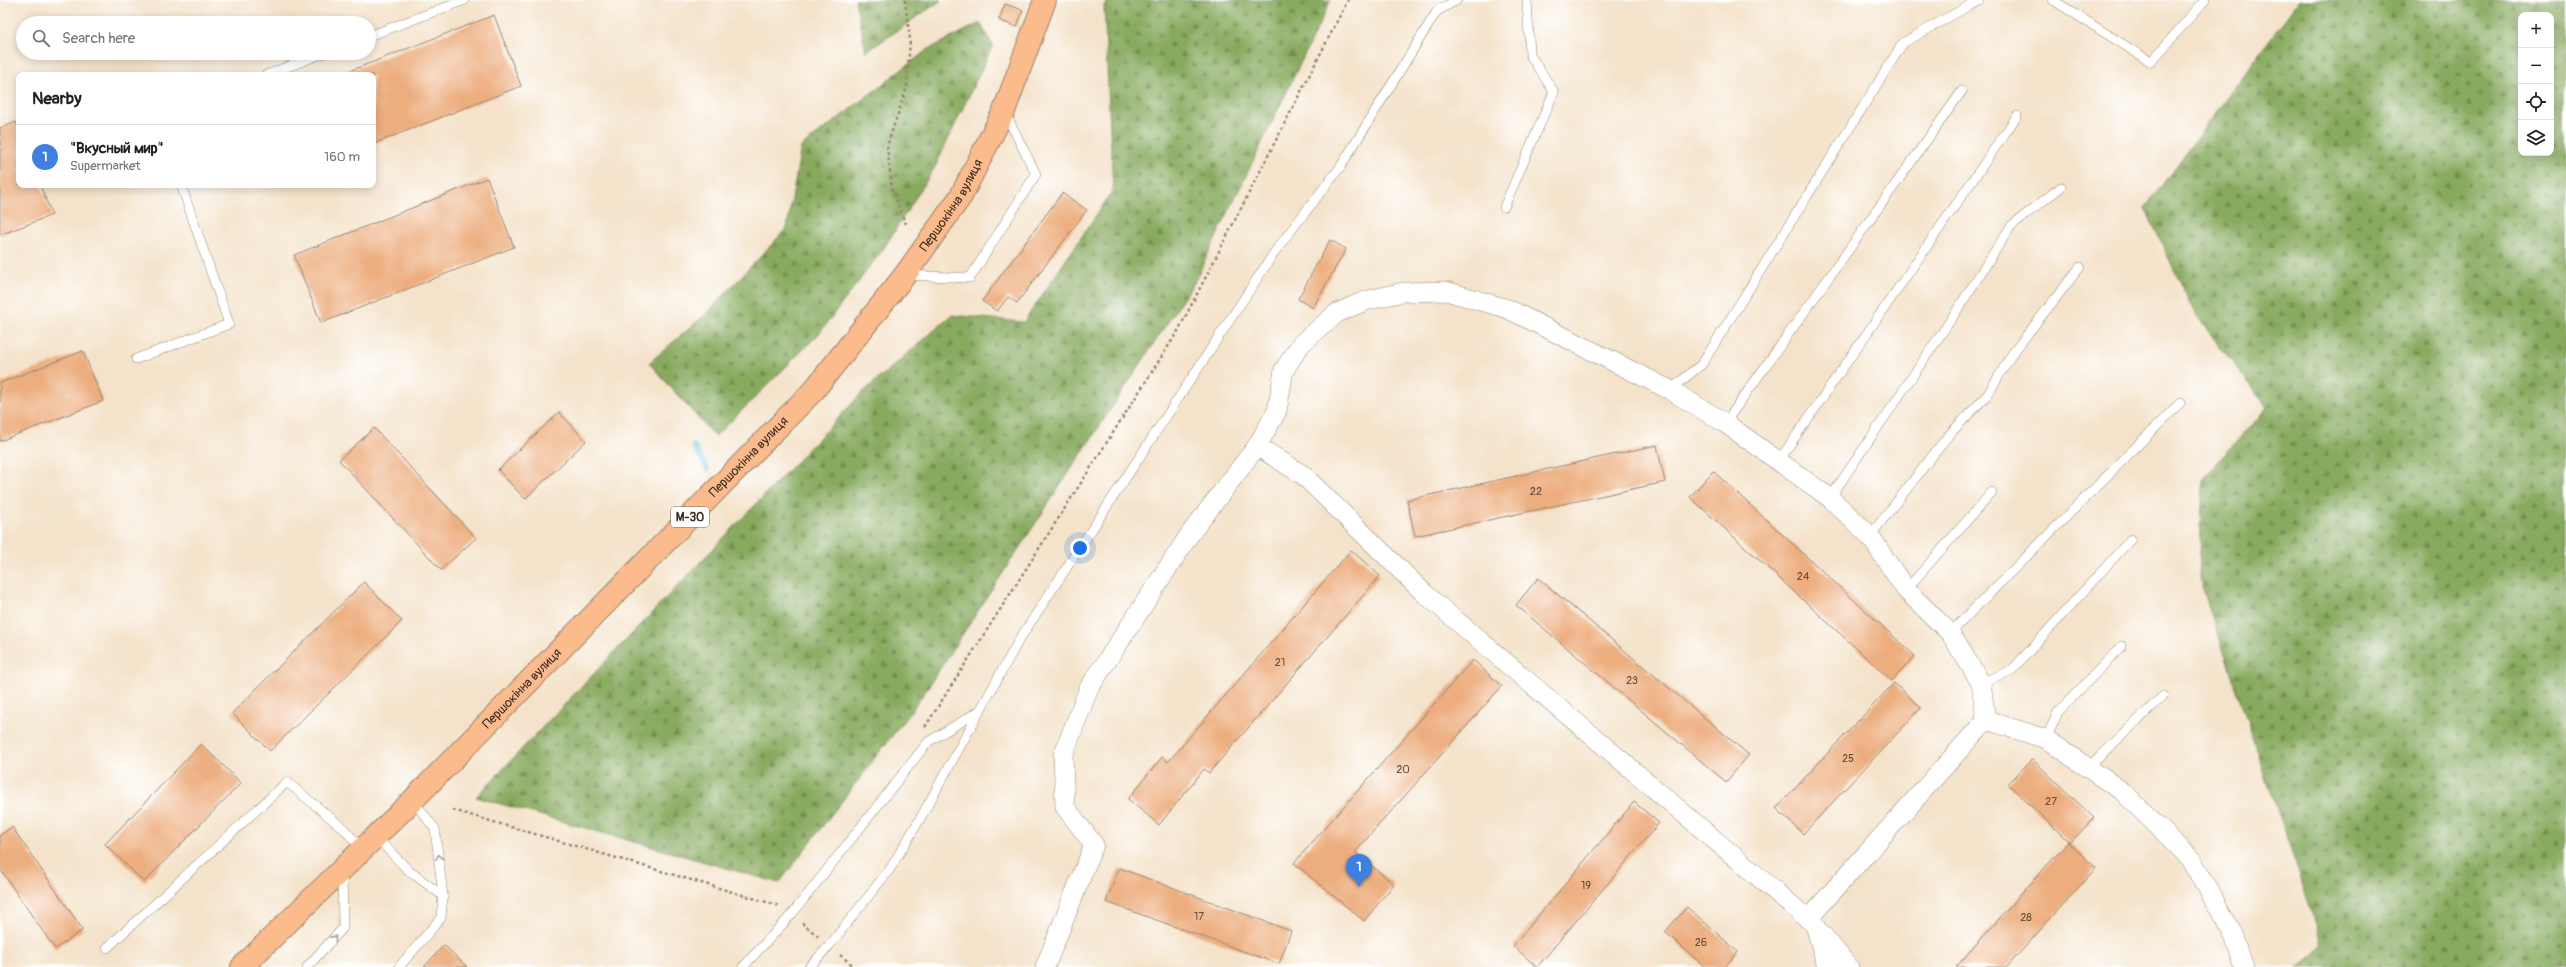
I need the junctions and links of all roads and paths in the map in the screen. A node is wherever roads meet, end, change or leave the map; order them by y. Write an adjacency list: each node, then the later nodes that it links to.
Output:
1 (465, 0): 10 (lane)
2 (905, 0): 19 (path)
3 (1046, 0): 14 (highway, Першокінна вулиця / М-30)
4 (1348, 0): 39 (path)
5 (1457, 0): 37 (lane)
6 (1527, 0): 18 (lane)
7 (1979, 0): 23 (lane)
8 (2053, 0): 9 (lane)
9 (2205, 0)
10 (376, 33)
11 (306, 60): 12 (lane)
12 (274, 72)
13 (1962, 91): 25 (lane)
14 (1004, 111): 21 (highway, Першокінна вулиця / М-30); 21 (lane)
15 (2017, 116): 27 (lane)
16 (2061, 187): 29 (lane)
17 (182, 188): 22 (lane)
18 (1504, 207)
19 (906, 224)
20 (2080, 267): 30 (lane)
21 (905, 275): 42 (highway, Першокінна вулиця / М-30)
22 (136, 359)
23 (1670, 390): 25 (street); 26 (street)
24 (2181, 402): 33 (lane)
25 (1725, 423): 27 (street)
26 (1257, 446): 48 (street); 55 (street)
27 (1778, 462): 29 (street)
28 (1992, 492): 32 (lane)
29 (1830, 498): 30 (street)
30 (1870, 536): 32 (street)
31 (2131, 539): 35 (lane)
32 (1906, 590): 33 (street)
33 (1950, 633): 35 (street)
34 (2122, 646): 40 (lane)
35 (1981, 683): 38 (street)
36 (2163, 696): 41 (lane)
37 (980, 710): 53 (lane); 54 (lane)
38 (1986, 720): 40 (street); 48 (street)
39 (921, 733)
40 (2046, 739): 41 (street)
41 (2088, 768): 58 (street)
42 (413, 800): 44 (highway, Першокінна вулиця / М-30); 46 (lane, one-way to 42)
43 (453, 810): 47 (path)
44 (370, 843): 45 (highway, Першокінна вулиця / М-30); 46 (lane); 49 (lane)
45 (342, 868): 50 (highway, Першокінна вулиця / М-30); 51 (lane, one-way to 45)
46 (444, 896): 52 (lane)
47 (777, 912)
48 (1811, 922): 56 (street); 57 (street)
49 (107, 948)
50 (242, 967)
51 (307, 967)
52 (399, 967)
53 (743, 967)
54 (809, 967)
55 (1045, 967)
56 (1827, 967)
57 (1849, 967)
58 (2244, 967)

